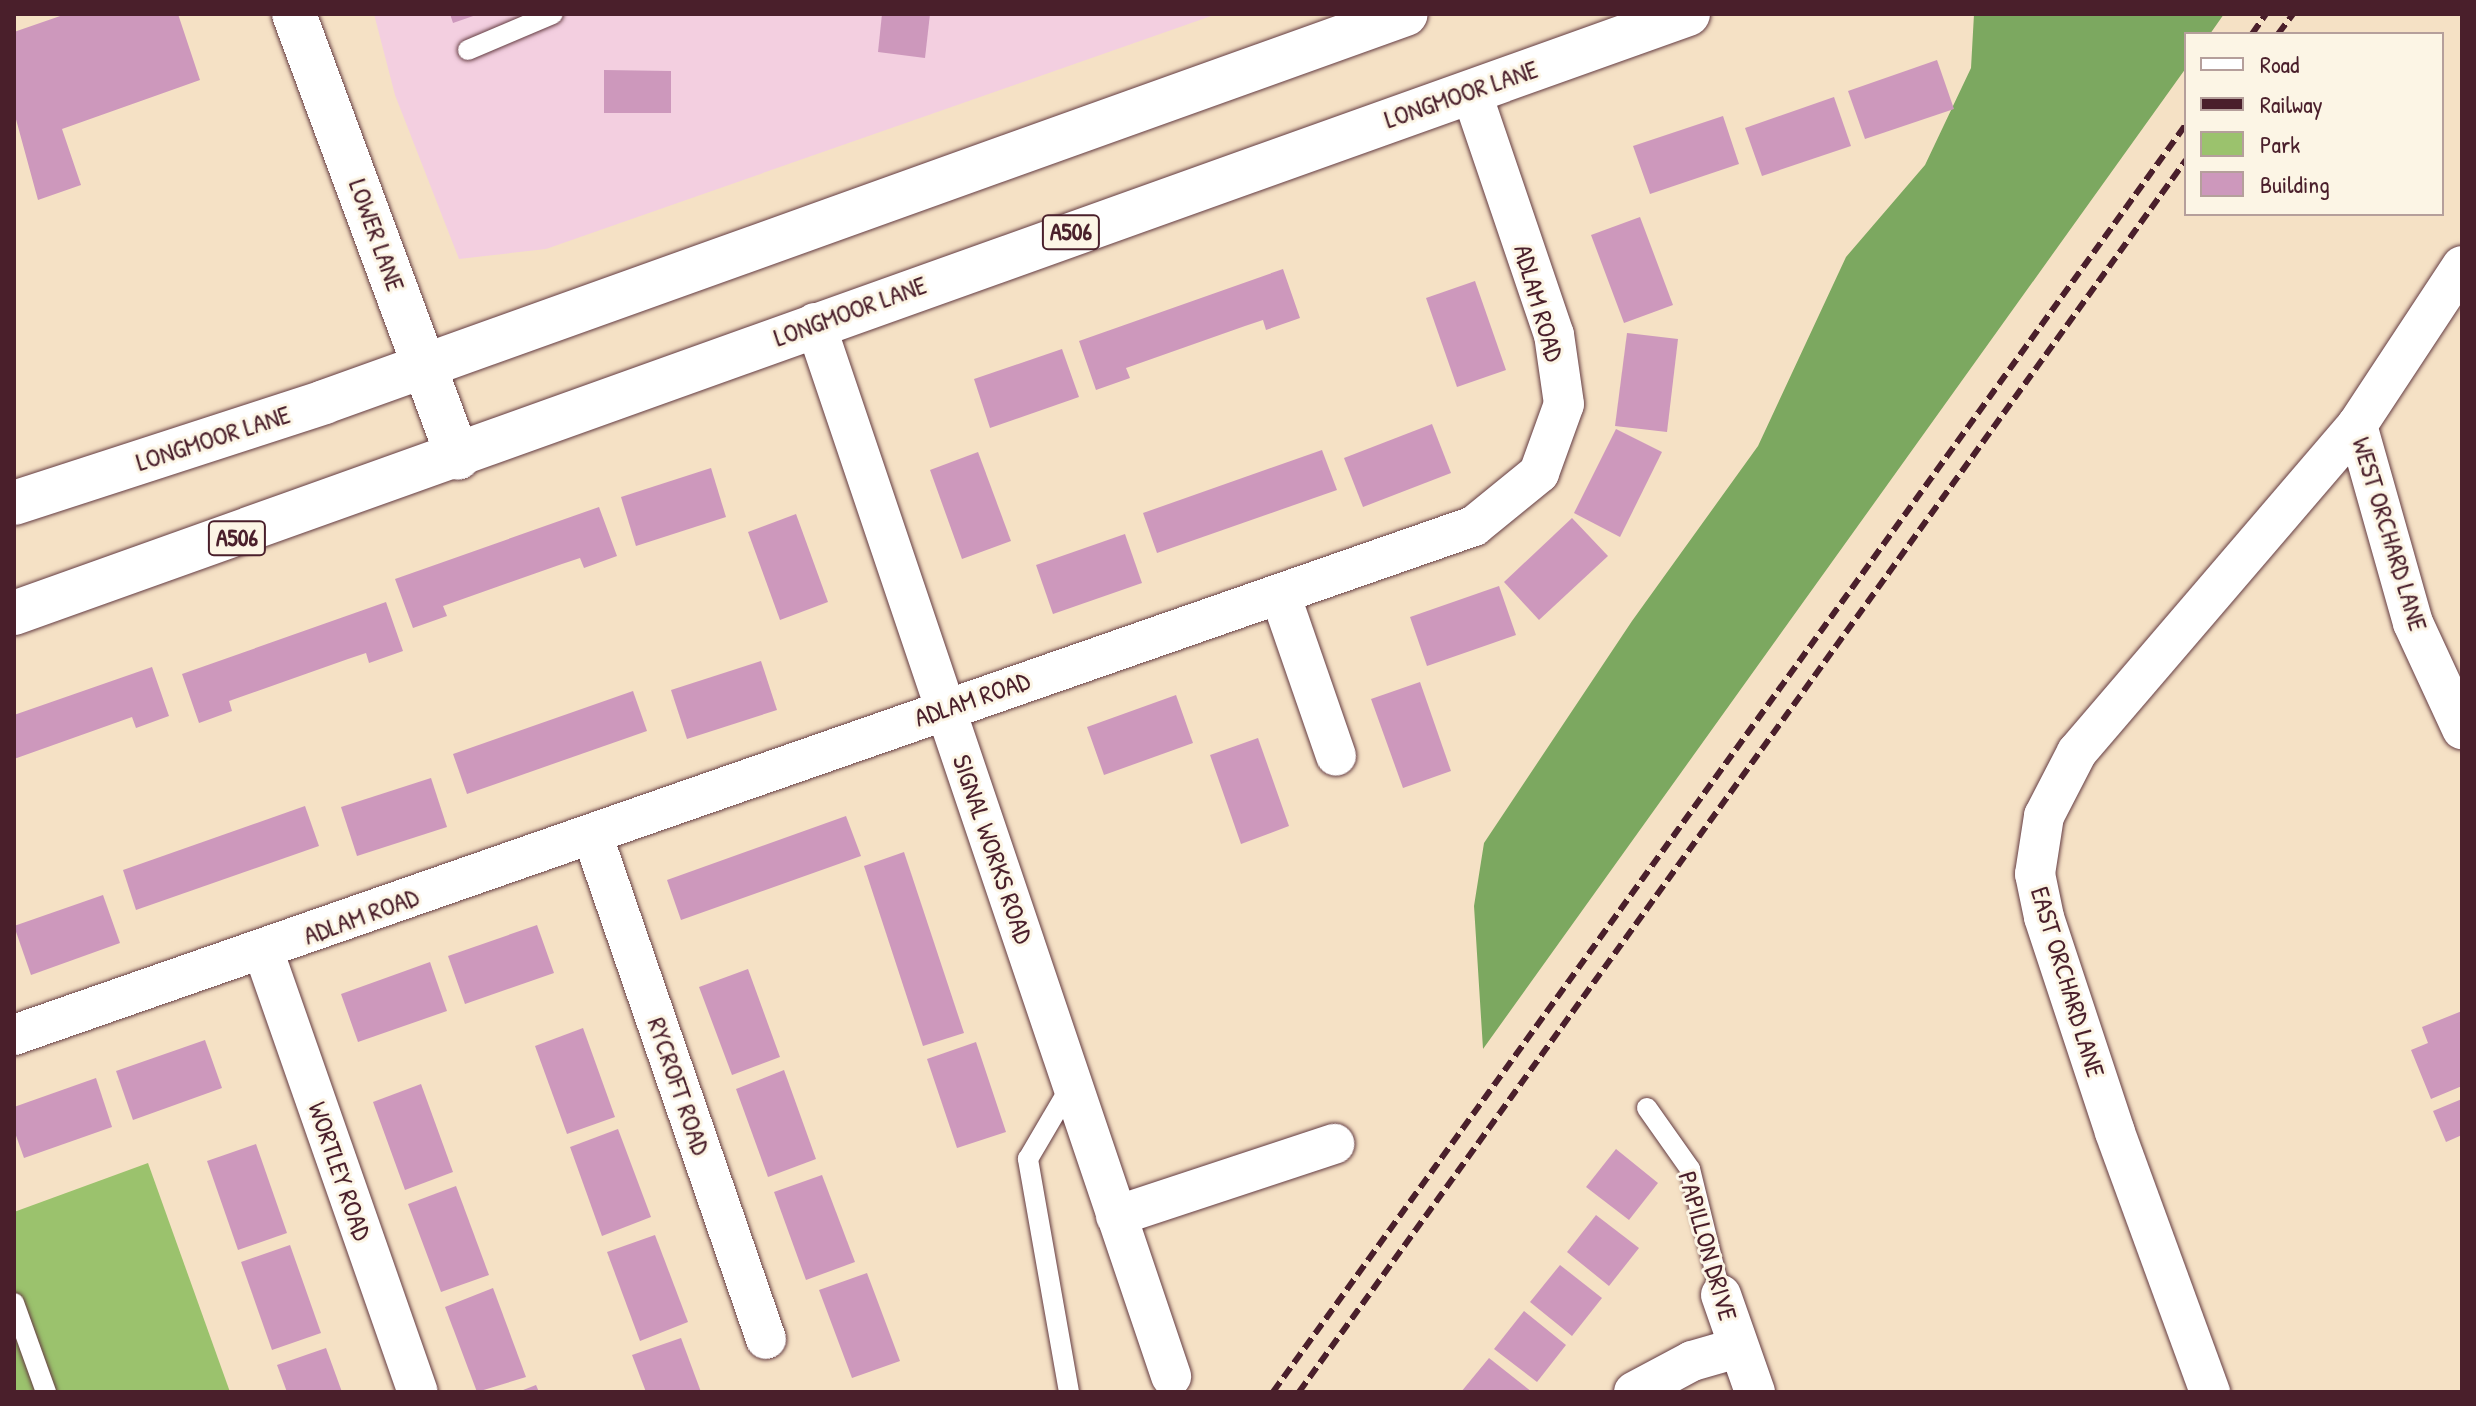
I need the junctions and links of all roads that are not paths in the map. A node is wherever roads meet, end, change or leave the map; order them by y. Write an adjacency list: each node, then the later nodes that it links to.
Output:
1 (294, 14): 9 (main road, LOWER LANE)
2 (553, 14): 5 (lane)
3 (1406, 14): 9 (main road, LONGMOOR LANE)
4 (1688, 14): 6 (main road, LONGMOOR LANE / A506)
5 (468, 50)
6 (1471, 91): 8 (main road, LONGMOOR LANE / A506); 13 (street, ADLAM ROAD)
7 (2462, 266): 10 (street, WEST ORCHARD LANE)
8 (815, 323): 11 (main road, LONGMOOR LANE / A506); 15 (street, SIGNAL WORKS ROAD)
9 (424, 367): 11 (main road, LOWER LANE); 12 (main road, LONGMOOR LANE)
10 (2357, 425): 16 (street, WEST ORCHARD LANE); 35 (street, EAST ORCHARD LANE)
11 (458, 458): 14 (main road, LONGMOOR LANE / A506)
12 (14, 503)
13 (1280, 594): 15 (street, ADLAM ROAD); 17 (street)
14 (14, 613)
15 (946, 708): 18 (street, ADLAM ROAD); 21 (street, SIGNAL WORKS ROAD)
16 (2462, 729)
17 (1336, 756)
18 (592, 834): 19 (street, ADLAM ROAD); 27 (street, RYCROFT ROAD)
19 (263, 950): 20 (street, ADLAM ROAD); 31 (street, WORTLEY ROAD)
20 (14, 1035)
21 (1072, 1084): 24 (street, SIGNAL WORKS ROAD); 32 (lane)
22 (1647, 1108): 25 (lane, PAPILLON DRIVE)
23 (1334, 1144): 24 (street)
24 (1116, 1216): 29 (street, SIGNAL WORKS ROAD)
25 (1721, 1295): 28 (street, PAPILLON DRIVE)
26 (14, 1303): 30 (lane)
27 (766, 1339)
28 (1737, 1348): 33 (street, PAPILLON DRIVE); 34 (street, PAPILLON DRIVE)
29 (1171, 1376)
30 (46, 1392)
31 (418, 1392)
32 (1069, 1392)
33 (1634, 1392)
34 (1755, 1392)
35 (2210, 1392)

